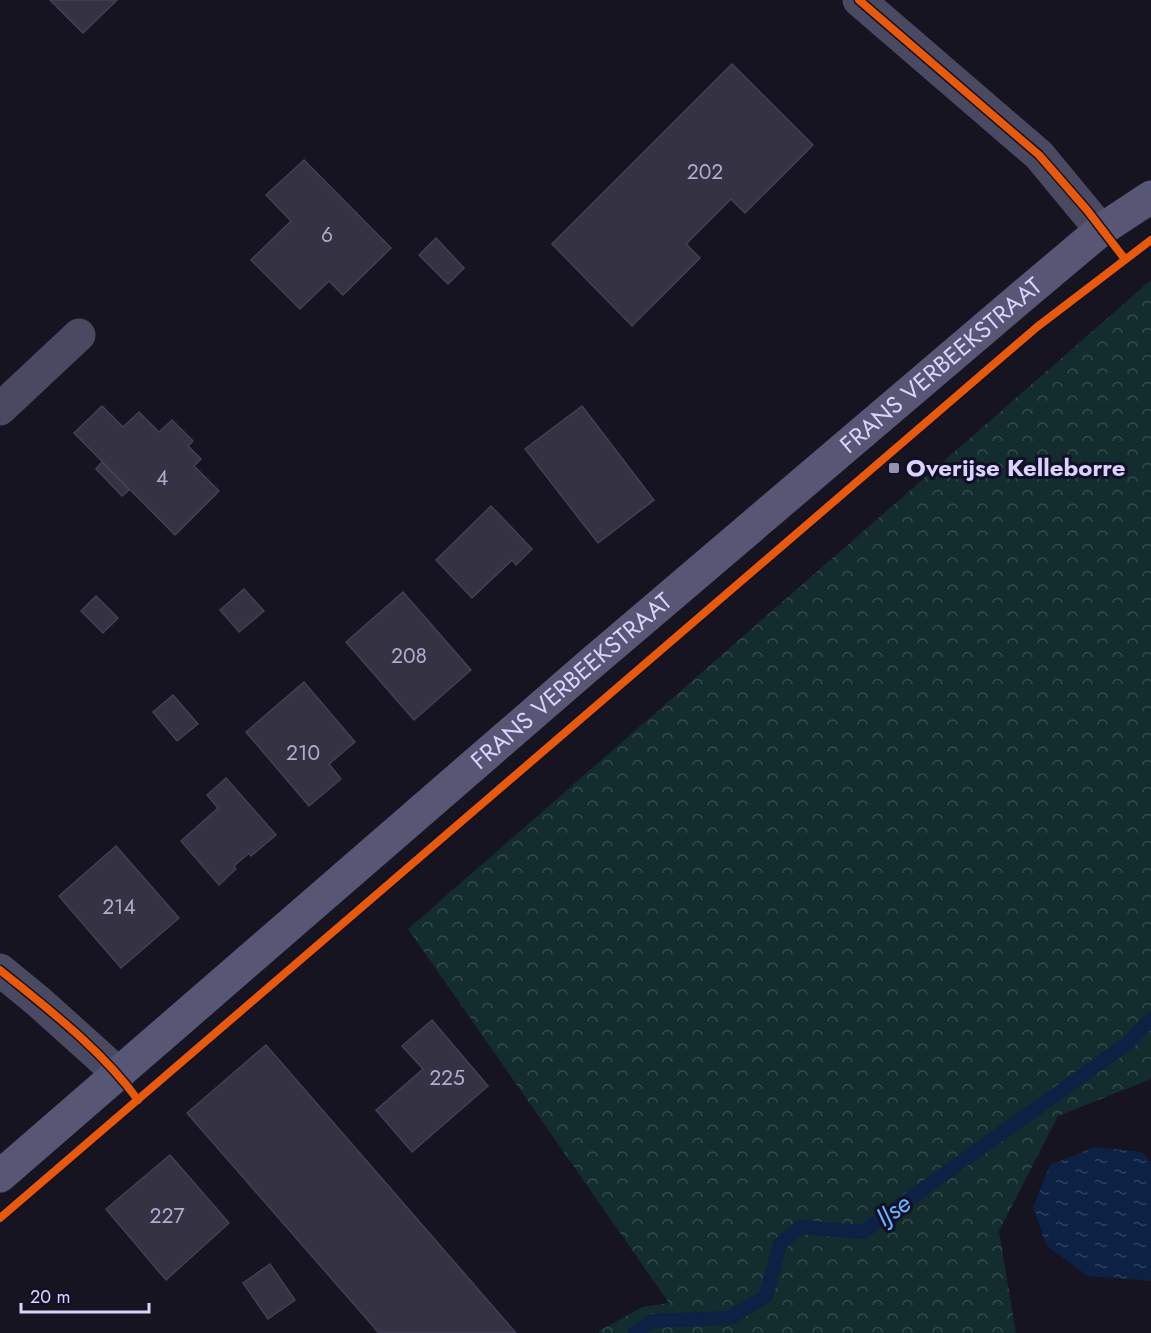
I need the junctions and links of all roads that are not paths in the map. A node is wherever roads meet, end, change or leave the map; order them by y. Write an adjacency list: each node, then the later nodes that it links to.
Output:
1 (858, 0): 3 (street)
2 (1151, 197): 3 (main road, FRANS VERBEEKSTRAAT)
3 (1101, 230): 7 (main road, FRANS VERBEEKSTRAAT)
4 (79, 335): 5 (street)
5 (0, 409)
6 (0, 970): 7 (street)
7 (119, 1074): 8 (main road, FRANS VERBEEKSTRAAT)
8 (0, 1176)

